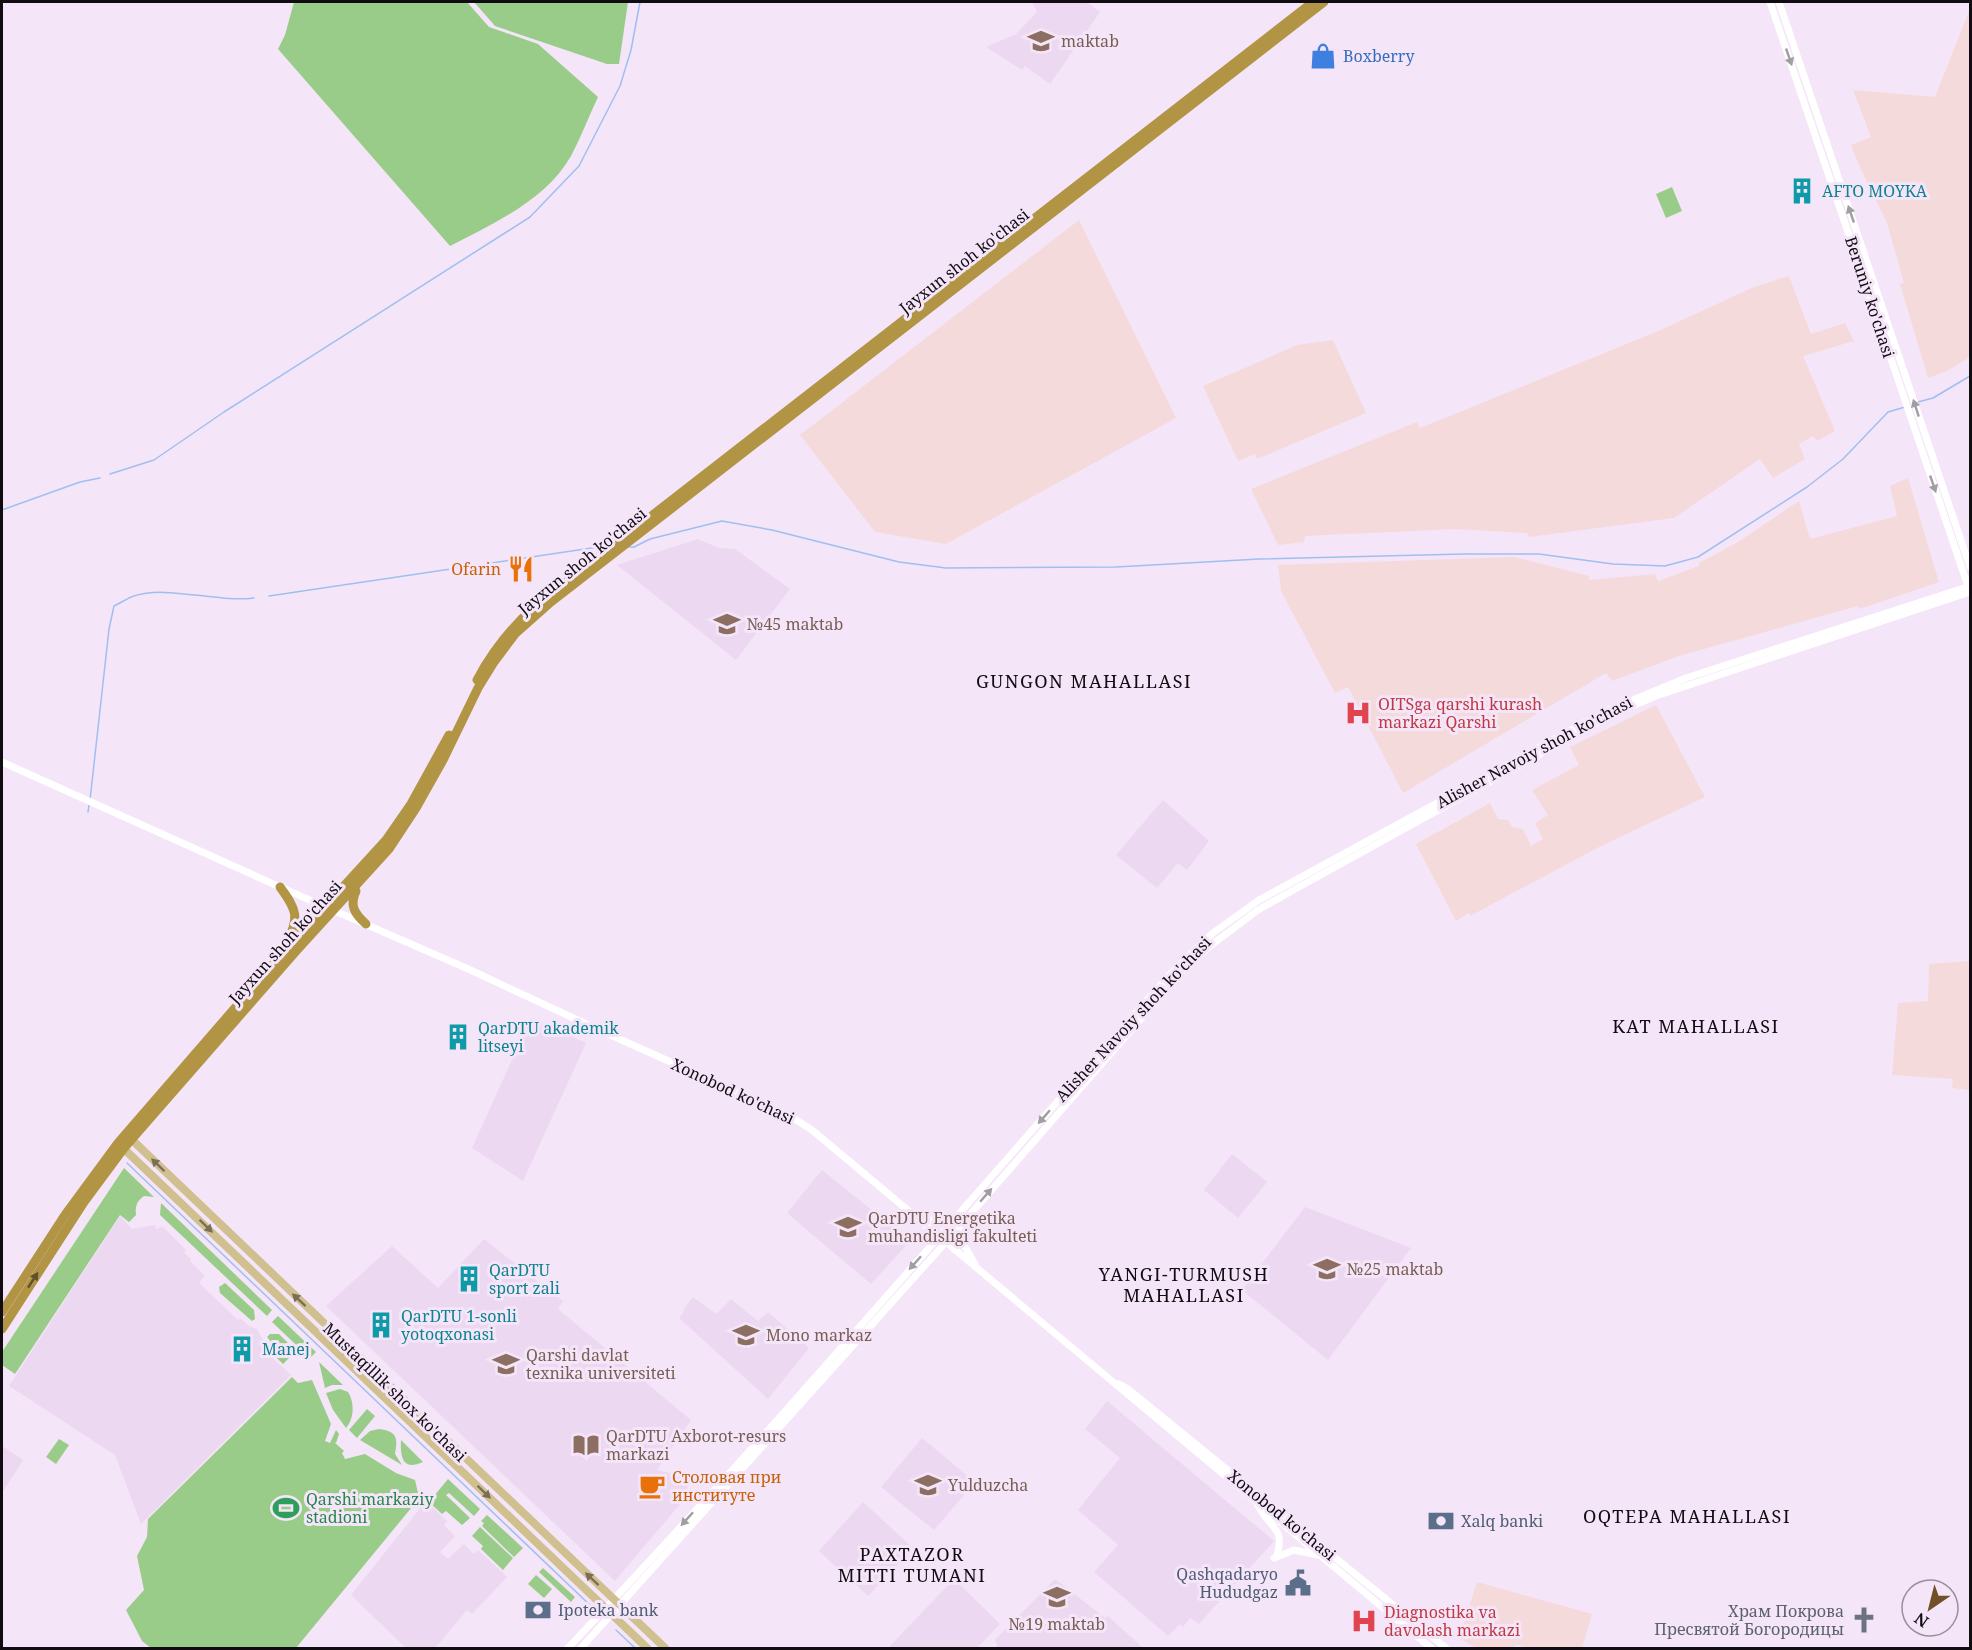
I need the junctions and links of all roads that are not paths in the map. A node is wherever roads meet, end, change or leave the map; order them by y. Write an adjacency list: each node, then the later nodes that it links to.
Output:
1 (1313, 2): 10 (highway, Jayxun shoh ko'chasi)
2 (1324, 2): 10 (highway, Jayxun shoh ko'chasi)
3 (1770, 2): 5 (main road, Beruniy ko'chasi, one-way to 5)
4 (1779, 2): 5 (main road, Beruniy ko'chasi)
5 (1826, 153): 6 (main road, Beruniy ko'chasi, one-way to 5); 7 (main road, Beruniy ko'chasi)
6 (1894, 342): 7 (main road); 8 (main road, Beruniy ko'chasi)
7 (1886, 345): 8 (main road, Beruniy ko'chasi)
8 (1906, 391): 9 (main road, Beruniy ko'chasi)
9 (1918, 428): 11 (main road, Beruniy ko'chasi); 12 (main road, Beruniy ko'chasi, one-way to 12)
10 (602, 558): 15 (highway, Jayxun shoh ko'chasi); 17 (highway, Jayxun shoh ko'chasi)
11 (1971, 567)
12 (1970, 588): 14 (main road, Alisher Navoiy shoh ko'chasi)
13 (2, 762): 16 (main road, Xonobod ko'chasi)
14 (1389, 833): 20 (main road, Alisher Navoiy shoh ko'chasi); 21 (main road, Alisher Navoiy shoh ko'chasi)
15 (370, 871): 17 (highway, Jayxun shoh ko'chasi); 18 (highway)
16 (280, 888): 17 (main road, Xonobod ko'chasi); 19 (highway)
17 (330, 909): 18 (main road, Xonobod ko'chasi); 19 (highway, Jayxun shoh ko'chasi); 22 (highway, Jayxun shoh ko'chasi)
18 (366, 924): 24 (main road, Xonobod ko'chasi)
19 (280, 956): 22 (highway, Jayxun shoh ko'chasi)
20 (1092, 1061): 21 (main road); 25 (main road, Alisher Navoiy shoh ko'chasi, one-way to 25)
21 (1099, 1067): 25 (main road, Alisher Navoiy shoh ko'chasi, one-way to 21)
22 (128, 1137): 23 (highway, Jayxun shoh ko'chasi); 33 (main road, Mustaqillik shox ko'chasi, one-way to 22)
23 (121, 1145): 29 (highway, Jayxun shoh ko'chasi); 30 (highway, Jayxun shoh ko'chasi, one-way to 23); 34 (main road, Mustaqillik shox ko'chasi, one-way to 34)
24 (910, 1212): 25 (main road); 26 (main road, Xonobod ko'chasi)
25 (961, 1217): 26 (main road, Alisher Navoiy shoh ko'chasi); 27 (main road, Alisher Navoiy shoh ko'chasi); 28 (main road)
26 (939, 1236): 27 (main road, Xonobod ko'chasi); 31 (main road, Alisher Navoiy shoh ko'chasi, one-way to 31)
27 (946, 1242): 28 (main road, Xonobod ko'chasi); 31 (main road, Alisher Navoiy shoh ko'chasi)
28 (978, 1268): 32 (main road, Xonobod ko'chasi)
29 (2, 1312)
30 (2, 1329)
31 (857, 1334): 35 (main road, Alisher Navoiy shoh ko'chasi)
32 (1116, 1383): 36 (main road, Xonobod ko'chasi); 47 (main road, Xonobod ko'chasi)
33 (457, 1452): 34 (main road); 38 (main road, Mustaqillik shox ko'chasi, one-way to 33)
34 (450, 1459): 40 (main road, Mustaqillik shox ko'chasi, one-way to 40)
35 (721, 1487): 38 (main road, Alisher Navoiy shoh ko'chasi, one-way to 38); 39 (main road, Alisher Navoiy shoh ko'chasi)
36 (1257, 1502): 37 (main road, Xonobod ko'chasi); 37 (main road)
37 (1322, 1557): 46 (main road, Xonobod ko'chasi)
38 (614, 1600): 39 (main road, Mustaqillik shox ko'chasi); 40 (main road, Alisher Navoiy shoh ko'chasi)
39 (621, 1606): 41 (main road, Alisher Navoiy shoh ko'chasi); 45 (main road, Mustaqillik shox ko'chasi)
40 (605, 1609): 41 (main road, Mustaqillik shox ko'chasi); 42 (main road, Alisher Navoiy shoh ko'chasi)
41 (612, 1616): 43 (main road, Alisher Navoiy shoh ko'chasi); 44 (main road, Mustaqillik shox ko'chasi)
42 (568, 1648)
43 (581, 1648)
44 (647, 1648)
45 (665, 1648)
46 (1431, 1648)
47 (1446, 1648)

